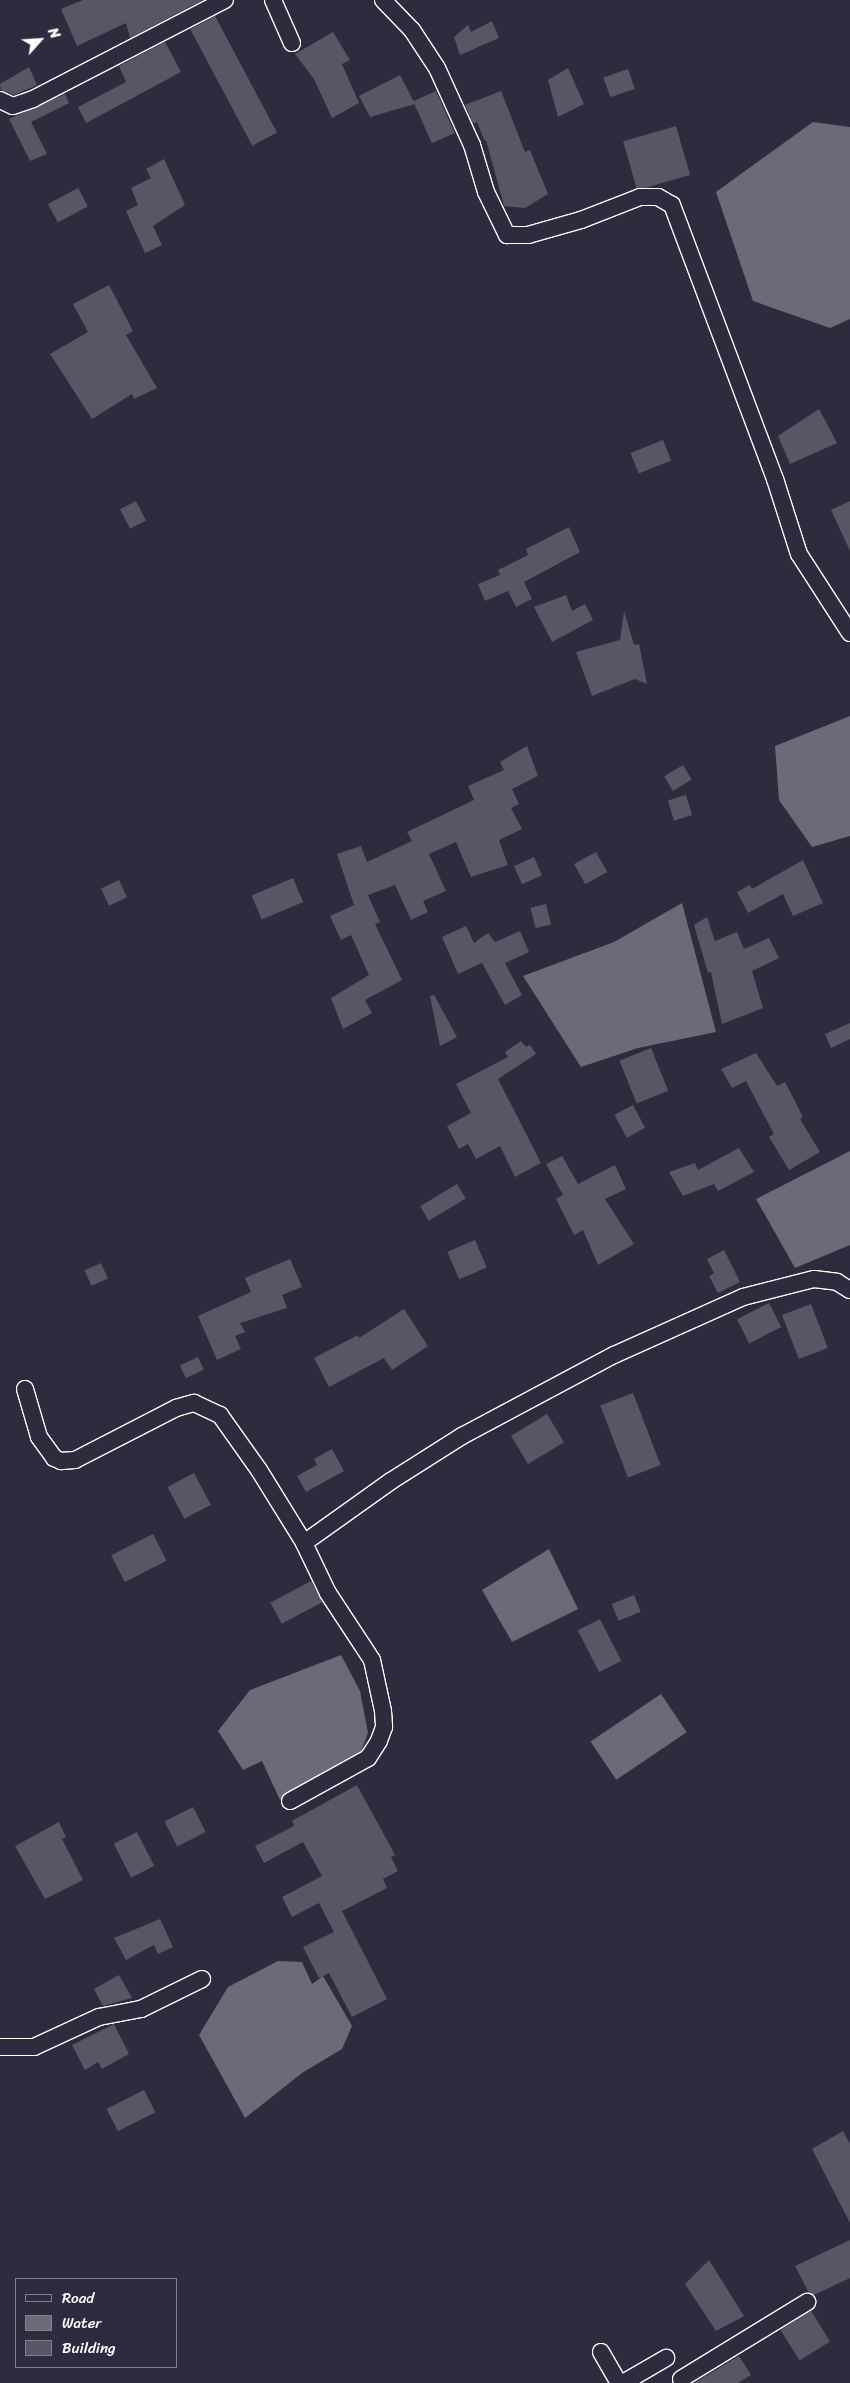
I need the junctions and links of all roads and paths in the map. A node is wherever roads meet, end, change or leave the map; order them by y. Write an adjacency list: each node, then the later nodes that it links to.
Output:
1 (224, 0): 5 (street)
2 (273, 0): 4 (street)
3 (383, 0): 6 (street)
4 (292, 43)
5 (0, 100)
6 (848, 627)
7 (850, 1290): 9 (street)
8 (25, 1389): 9 (street)
9 (304, 1543): 10 (street)
10 (290, 1800)
11 (202, 1979): 12 (street)
12 (0, 2047)
13 (807, 2302): 15 (street)
14 (601, 2352): 16 (street)
15 (683, 2381): 16 (street)
16 (621, 2383)

